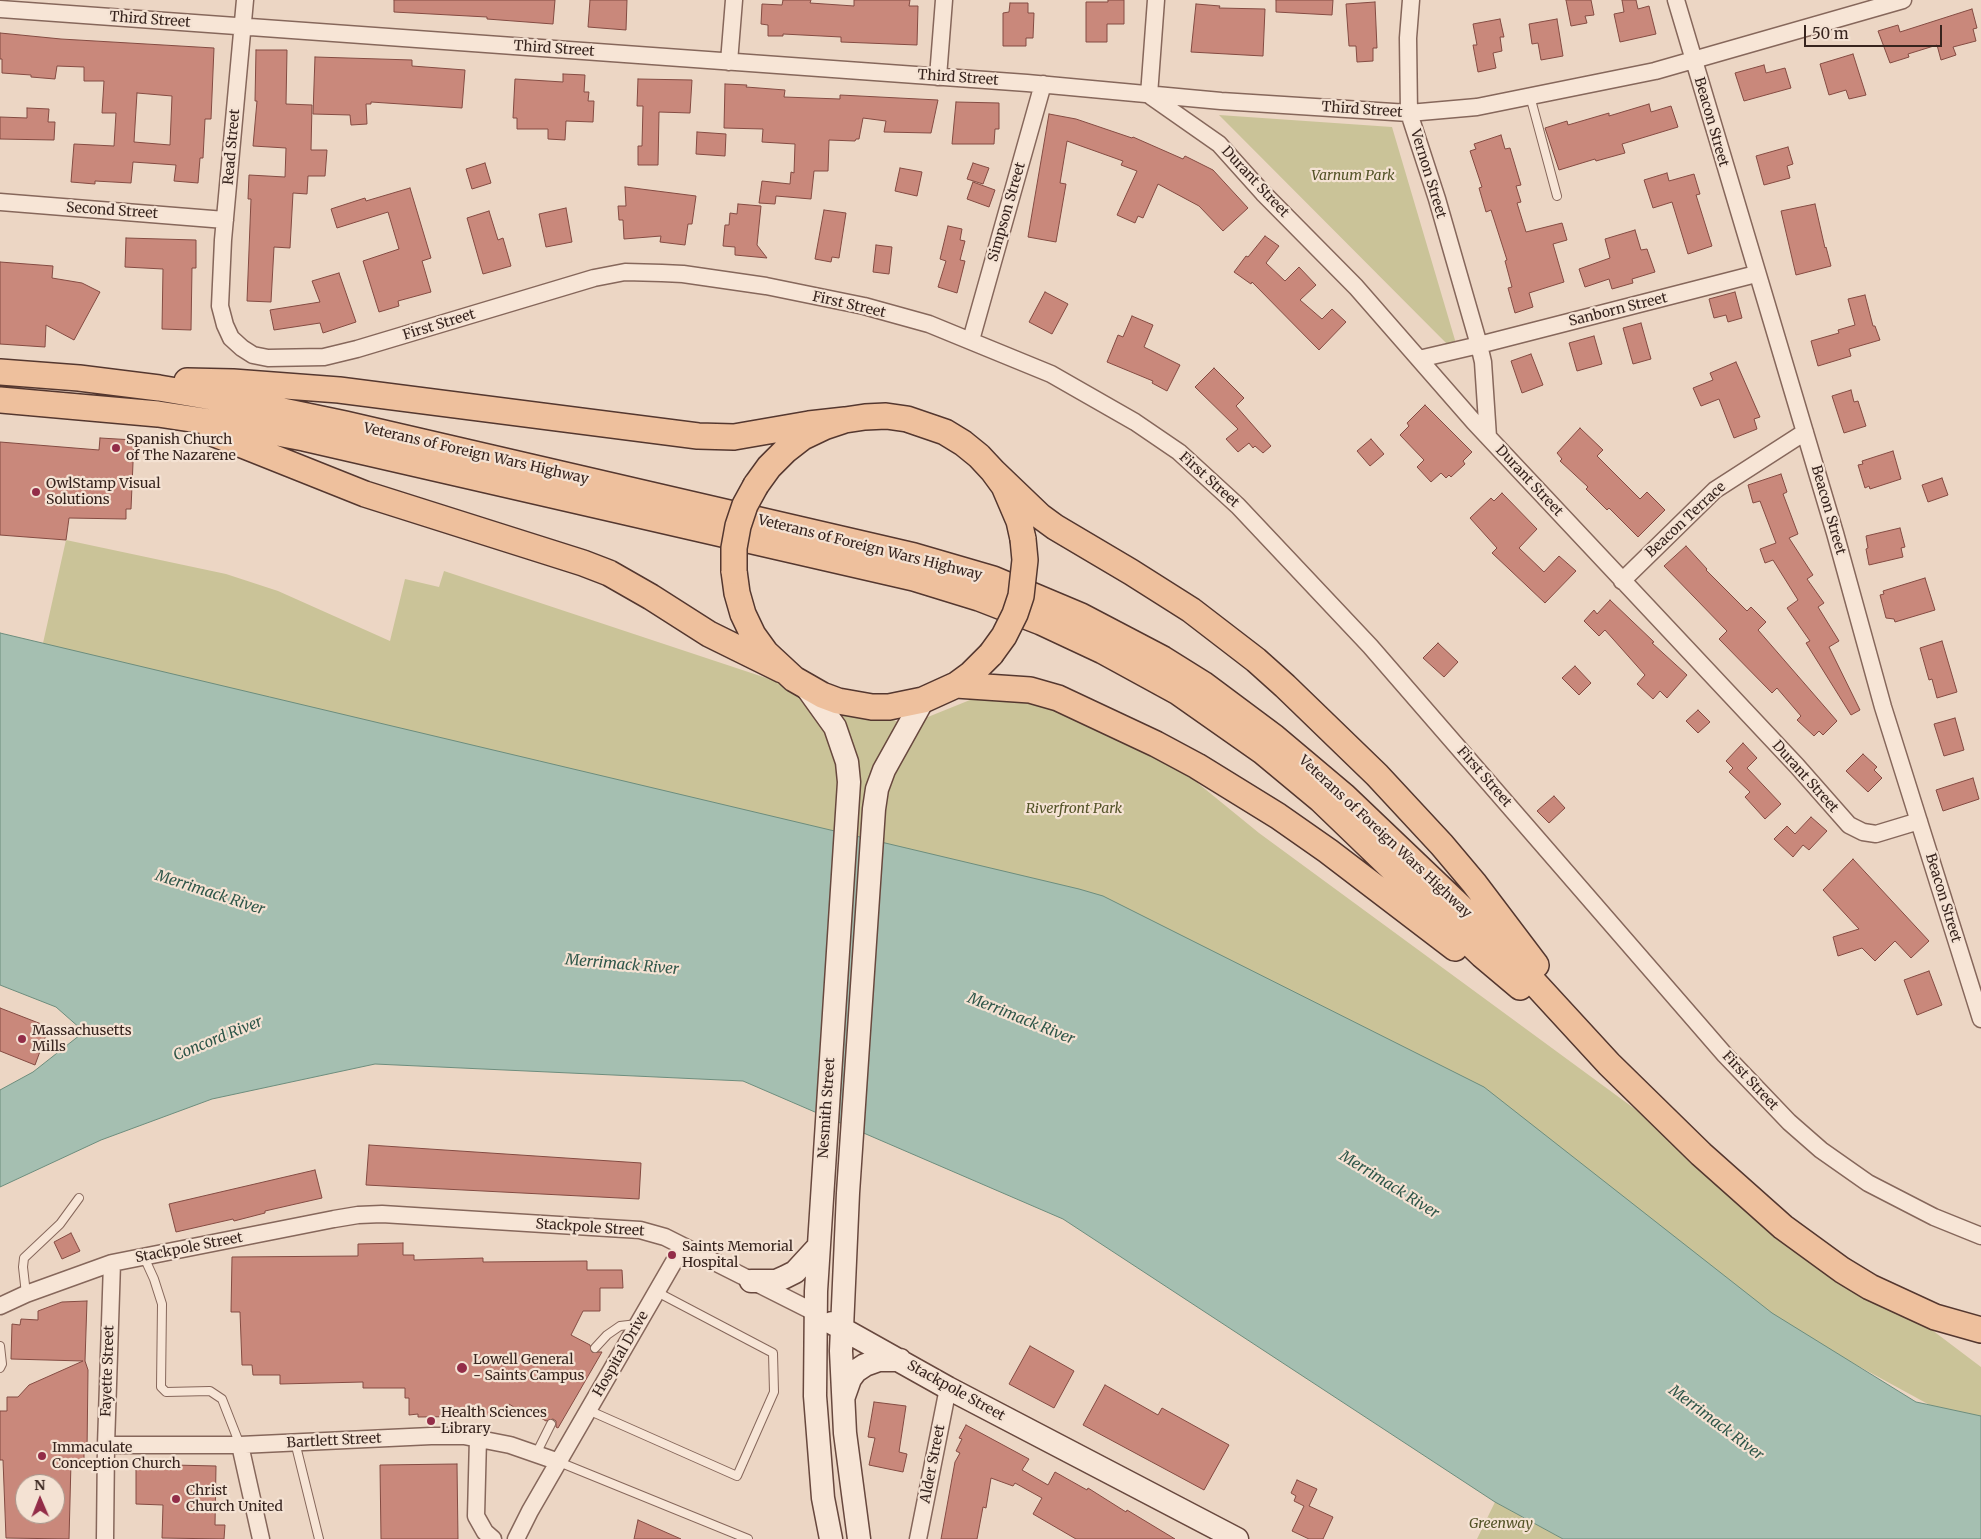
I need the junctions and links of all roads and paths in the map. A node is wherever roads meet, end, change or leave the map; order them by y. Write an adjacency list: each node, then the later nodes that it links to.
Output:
1 (245, 0): 9 (street, Read Street)
2 (734, 0): 11 (street)
3 (944, 0): 12 (street)
4 (1156, 0): 14 (street)
5 (1411, 0): 16 (street, Vernon Street)
6 (1676, 0): 10 (street, Beacon Street)
7 (1903, 0): 10 (street, Third Street)
8 (0, 10): 9 (street, Third Street)
9 (243, 26): 11 (street, Third Street); 19 (street, Read Street)
10 (1694, 61): 15 (street, Third Street); 20 (street, Beacon Street)
11 (729, 62): 12 (street, Third Street)
12 (938, 76): 13 (street, Third Street)
13 (1043, 84): 14 (street, Third Street); 22 (street, Simpson Street)
14 (1149, 94): 16 (street, Third Street); 24 (street, Durant Street)
15 (1530, 96): 16 (street, Third Street); 17 (lane)
16 (1409, 113): 23 (street, Vernon Street)
17 (1558, 196)
18 (0, 202): 19 (street, Second Street)
19 (225, 220): 21 (street, Read Street)
20 (1756, 274): 23 (street, Sanborn Street); 30 (street, Beacon Street)
21 (220, 293): 22 (street, First Street)
22 (971, 340): 42 (street, First Street)
23 (1479, 345): 24 (street); 31 (street, Vernon Street)
24 (1419, 359): 31 (street, Durant Street)
25 (0, 372): 26 (main road, Veterans of Foreign Wars Highway)
26 (80, 378): 29 (main road); 40 (main road, Veterans of Foreign Wars Highway)
27 (0, 400): 28 (main road, Veterans of Foreign Wars Highway)
28 (158, 414): 34 (main road); 40 (main road, Veterans of Foreign Wars Highway)
29 (845, 420): 32 (main road); 34 (main road, bridge)
30 (1804, 432): 33 (street, Beacon Terrace); 38 (street, Beacon Street)
31 (1488, 437): 33 (street, Durant Street)
32 (993, 471): 35 (main road, bridge); 40 (main road)
33 (1622, 581): 38 (street, Durant Street)
34 (782, 670): 36 (main road)
35 (956, 685): 37 (main road); 40 (main road)
36 (807, 688): 37 (main road); 44 (main road, Nesmith Street)
37 (923, 700): 53 (main road, Nesmith Street)
38 (1919, 821): 39 (street, Beacon Street)
39 (1981, 1019)
40 (1609, 1064): 54 (main road, Veterans of Foreign Wars Highway)
41 (79, 1198): 49 (lane)
42 (1981, 1236)
43 (683, 1246): 45 (street, Stackpole Street); 47 (street, Stackpole Street); 48 (street, Hospital Drive)
44 (818, 1246): 47 (main road); 51 (main road, Nesmith Street)
45 (144, 1257): 46 (street, Stackpole Street); 66 (lane)
46 (112, 1263): 49 (street, Stackpole Street); 65 (street, Fayette Street)
47 (751, 1281): 51 (street, Stackpole Street)
48 (656, 1292): 52 (street, Hospital Drive); 61 (lane)
49 (26, 1294): 50 (street, Stackpole Street)
50 (0, 1306)
51 (816, 1313): 53 (main road, Stackpole Street); 75 (main road, Nesmith Street)
52 (639, 1323): 56 (lane); 61 (street, Hospital Drive)
53 (843, 1328): 57 (main road, Stackpole Street); 60 (main road, Nesmith Street)
54 (1981, 1330)
55 (0, 1346): 58 (lane)
56 (595, 1348)
57 (900, 1360): 59 (main road, Stackpole Street); 60 (main road)
58 (0, 1368)
59 (948, 1388): 77 (street, Alder Street); 78 (main road, Stackpole Street)
60 (843, 1399): 76 (main road, Nesmith Street)
61 (588, 1410): 68 (street, Hospital Drive)
62 (551, 1424): 67 (lane)
63 (478, 1438): 64 (street, Bartlett Street); 67 (street, Bartlett Street); 72 (street)
64 (295, 1442): 66 (street, Bartlett Street); 71 (lane)
65 (106, 1445): 66 (street, Bartlett Street); 69 (street, Fayette Street)
66 (240, 1445): 70 (street)
67 (536, 1454): 68 (street, Bartlett Street)
68 (558, 1462): 73 (street, Hospital Drive); 74 (lane)
69 (105, 1539)
70 (261, 1539)
71 (319, 1539)
72 (494, 1539)
73 (516, 1539)
74 (748, 1539)
75 (830, 1539)
76 (859, 1539)
77 (918, 1539)
78 (1237, 1539)

